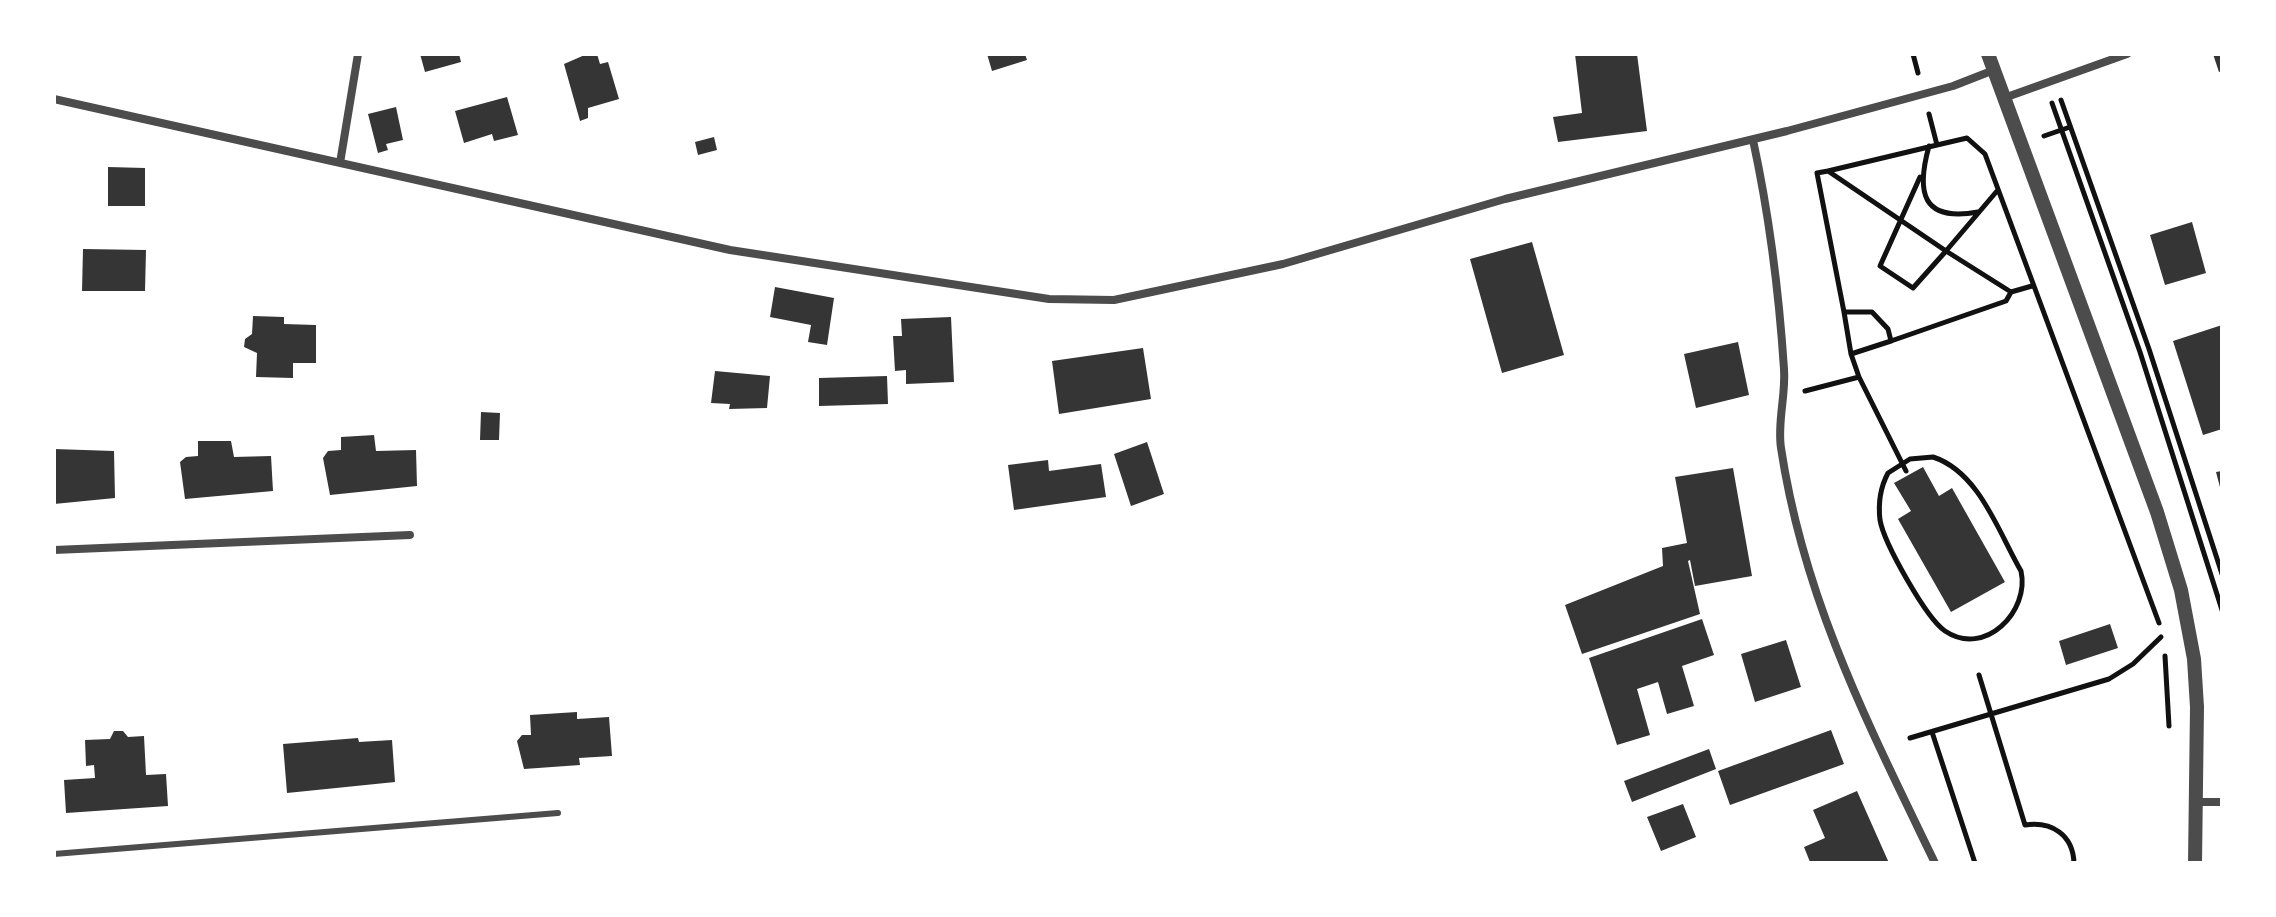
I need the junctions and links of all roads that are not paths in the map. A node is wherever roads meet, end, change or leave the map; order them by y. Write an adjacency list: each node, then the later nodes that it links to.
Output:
1 (358, 54): 8 (street)
2 (1988, 54): 4 (street)
3 (2127, 54): 5 (street)
4 (1994, 70): 5 (street); 7 (street)
5 (2004, 98): 11 (street)
6 (54, 99): 8 (street)
7 (1753, 140): 8 (street); 15 (street)
8 (340, 163)
9 (410, 535): 10 (street)
10 (54, 550)
11 (2195, 802): 12 (street); 16 (street)
12 (2222, 802)
13 (558, 813): 14 (lane)
14 (54, 854)
15 (1935, 863)
16 (2195, 863)

